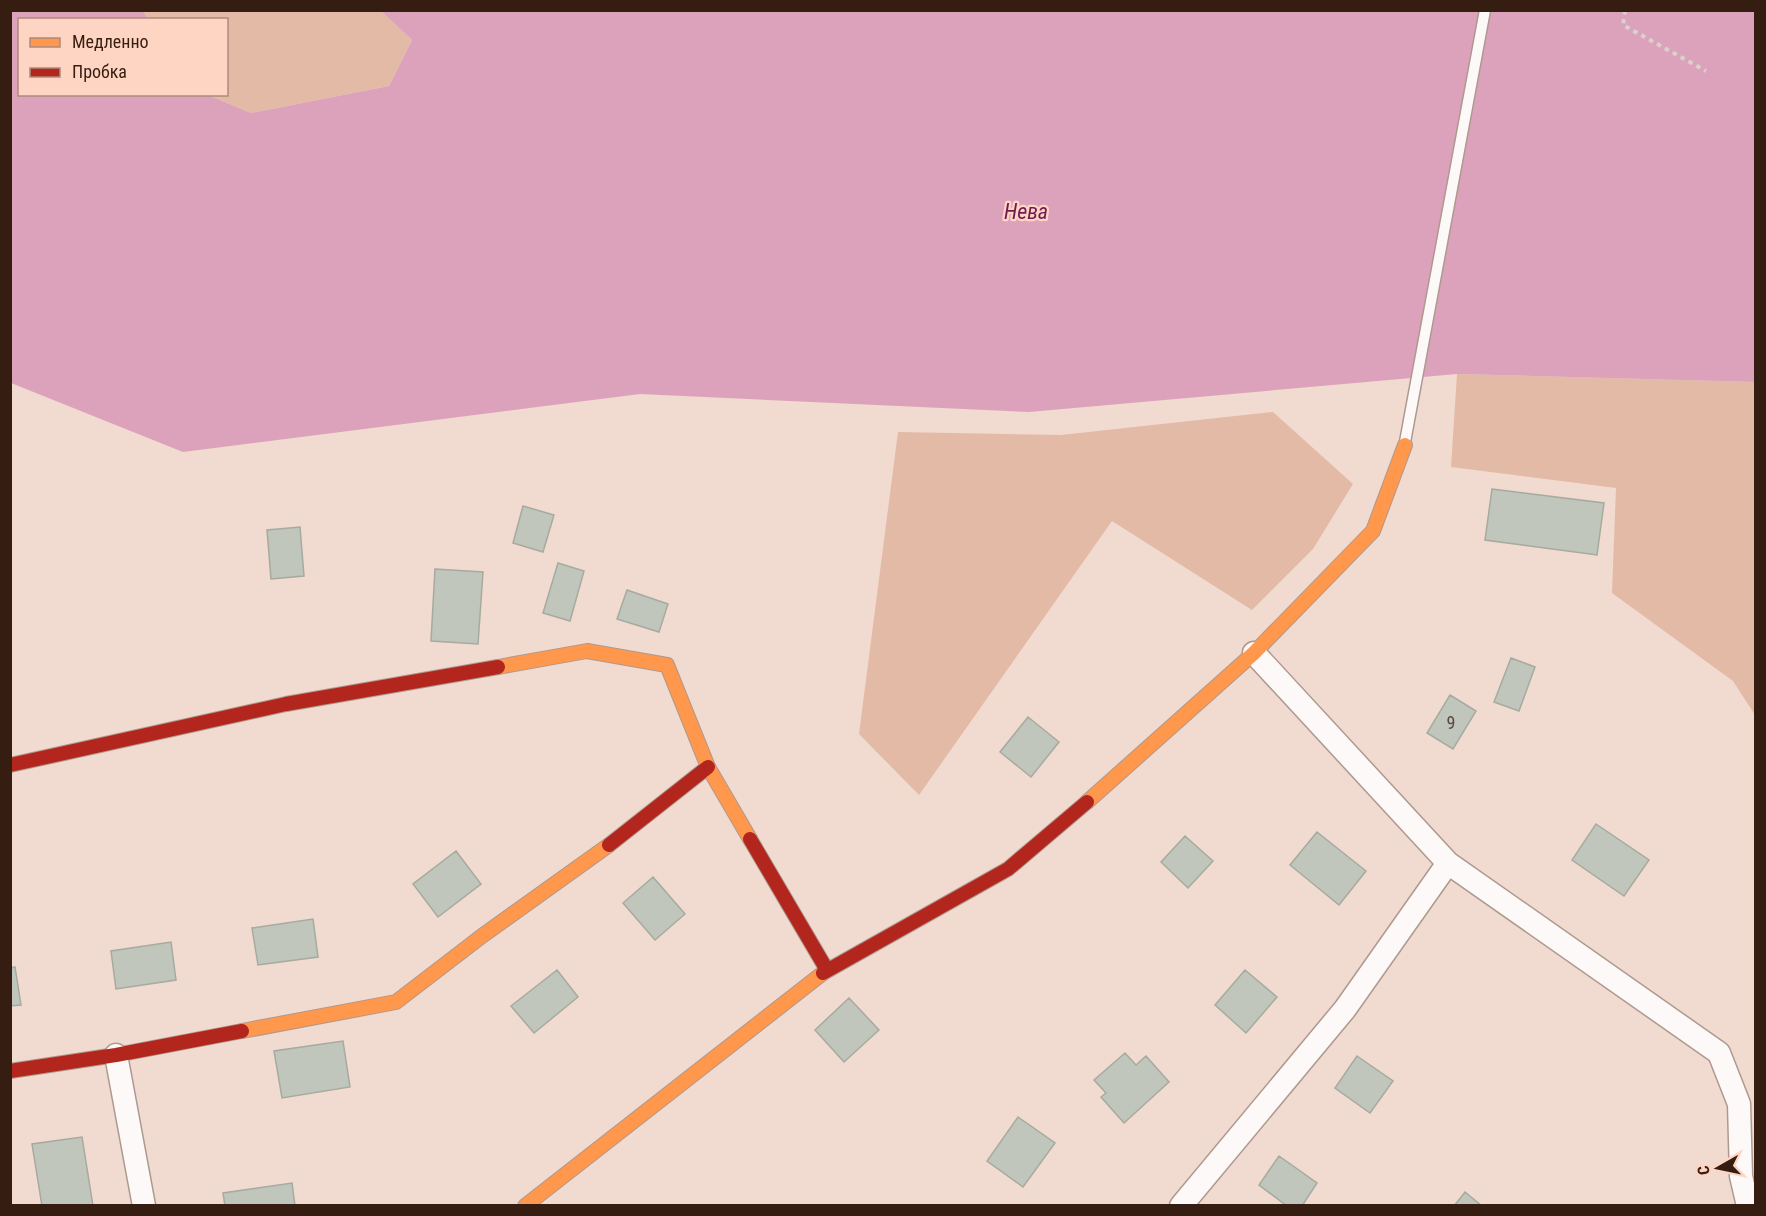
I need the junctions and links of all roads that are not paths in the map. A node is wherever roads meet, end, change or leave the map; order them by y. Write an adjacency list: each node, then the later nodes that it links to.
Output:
1 (1485, 10): 2 (lane)
2 (1405, 445): 3 (street)
3 (1254, 653): 6 (street); 7 (street)
4 (10, 765): 5 (street)
5 (708, 767): 7 (street); 8 (street)
6 (1448, 863): 12 (street); 13 (street)
7 (827, 970): 11 (street)
8 (116, 1055): 9 (street); 10 (street)
9 (10, 1071)
10 (144, 1206)
11 (525, 1206)
12 (1181, 1206)
13 (1748, 1206)

